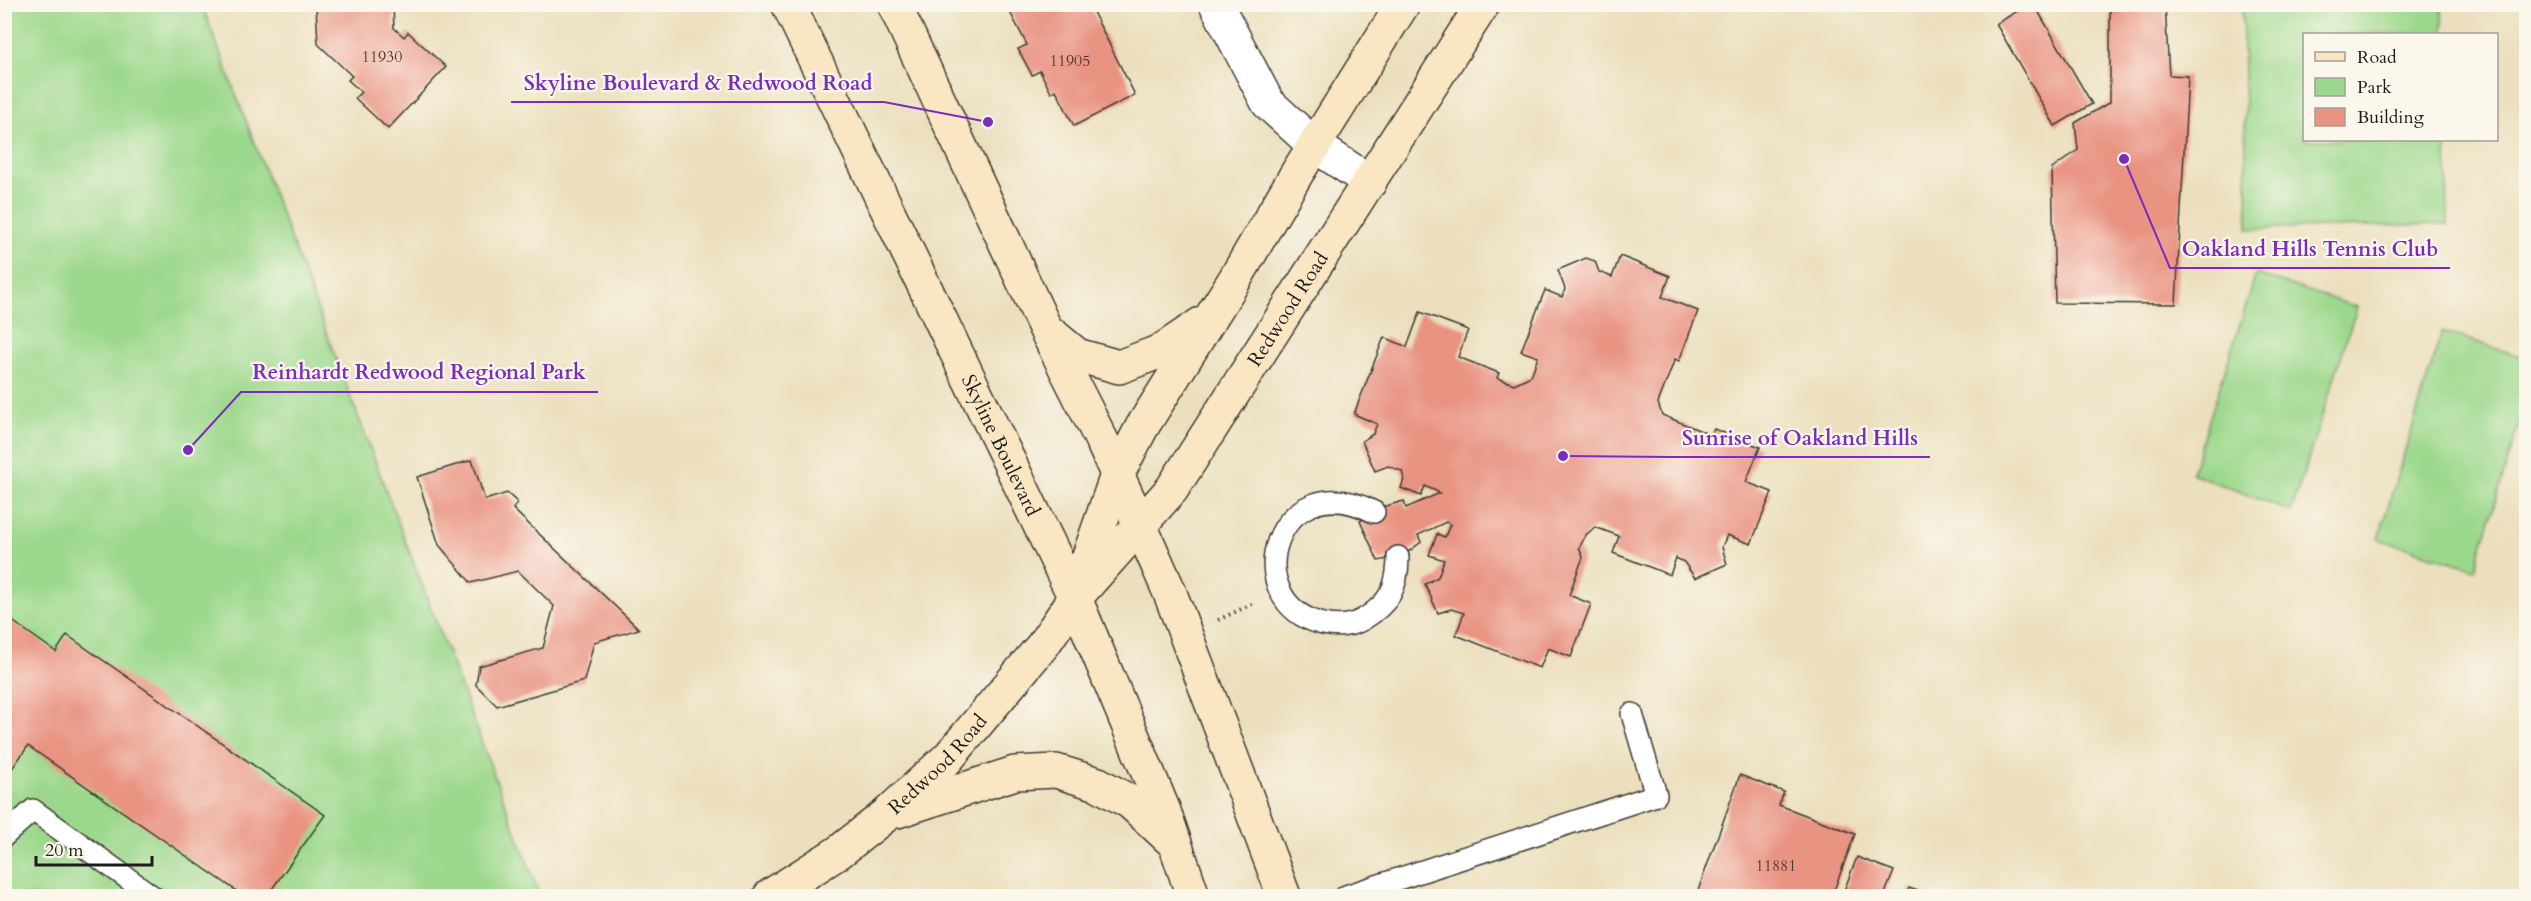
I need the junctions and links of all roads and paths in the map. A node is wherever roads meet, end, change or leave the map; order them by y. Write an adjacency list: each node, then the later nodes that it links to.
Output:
1 (788, 4): 15 (main road, Skyline Boulevard)
2 (894, 4): 9 (main road)
3 (1216, 4): 6 (street)
4 (1403, 4): 6 (main road, Redwood Road)
5 (1483, 4): 7 (main road, Redwood Road)
6 (1314, 145): 7 (street); 8 (main road, Redwood Road)
7 (1370, 182): 12 (main road, Redwood Road)
8 (1210, 318): 9 (main road); 10 (main road, Redwood Road)
9 (1046, 330): 10 (main road)
10 (1117, 475): 12 (main road); 15 (main road, Redwood Road)
11 (1374, 512): 14 (lane)
12 (1140, 525): 15 (main road, Redwood Road); 16 (main road)
13 (1398, 557): 14 (lane)
14 (1280, 591): 16 (path)
15 (1075, 598): 18 (main road, Redwood Road); 20 (main road, Skyline Boulevard)
16 (1186, 635): 24 (main road)
17 (1632, 714): 25 (lane)
18 (886, 815): 20 (main road); 22 (main road, Redwood Road)
19 (4, 836): 21 (lane)
20 (1173, 843): 23 (main road, Skyline Boulevard)
21 (152, 897)
22 (770, 897)
23 (1193, 897)
24 (1284, 897)
25 (1346, 897)

